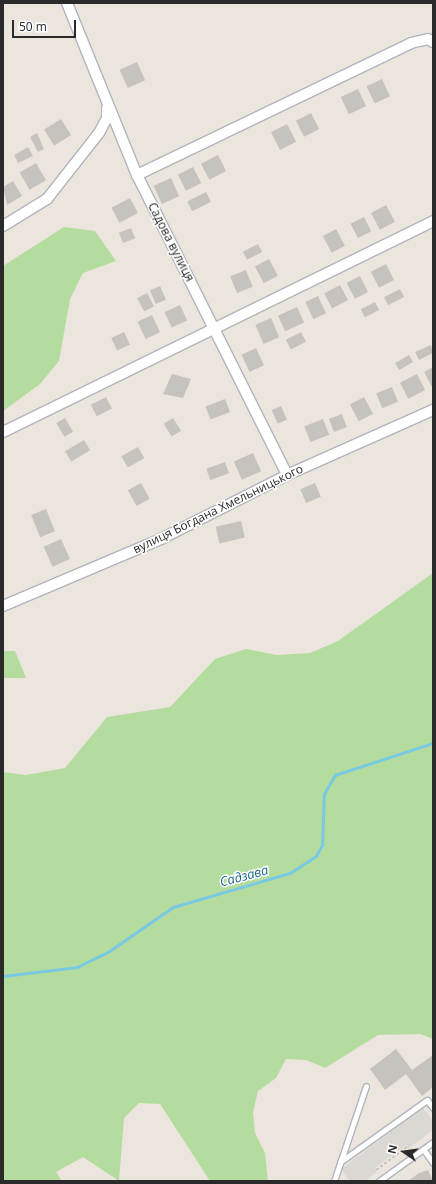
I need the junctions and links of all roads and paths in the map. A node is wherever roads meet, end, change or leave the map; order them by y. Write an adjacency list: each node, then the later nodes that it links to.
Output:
1 (67, 3): 3 (street, Садова вулиця)
2 (433, 42): 4 (street)
3 (108, 106): 4 (street, Садова вулиця); 6 (street)
4 (137, 175): 7 (street, Садова вулиця)
5 (433, 221): 7 (street)
6 (3, 226)
7 (215, 328): 9 (street); 10 (street, Садова вулиця)
8 (433, 410): 10 (street, вулиця Богдана Хмельницького)
9 (3, 432)
10 (287, 475): 11 (street, вулиця Богдана Хмельницького)
11 (3, 606)
12 (366, 1086): 17 (lane)
13 (433, 1108): 17 (lane)
14 (433, 1142): 16 (lane)
15 (407, 1147): 19 (path)
16 (423, 1149): 18 (lane); 21 (lane)
17 (340, 1162): 20 (lane)
18 (433, 1163)
19 (376, 1170)
20 (334, 1181)
21 (379, 1181)

